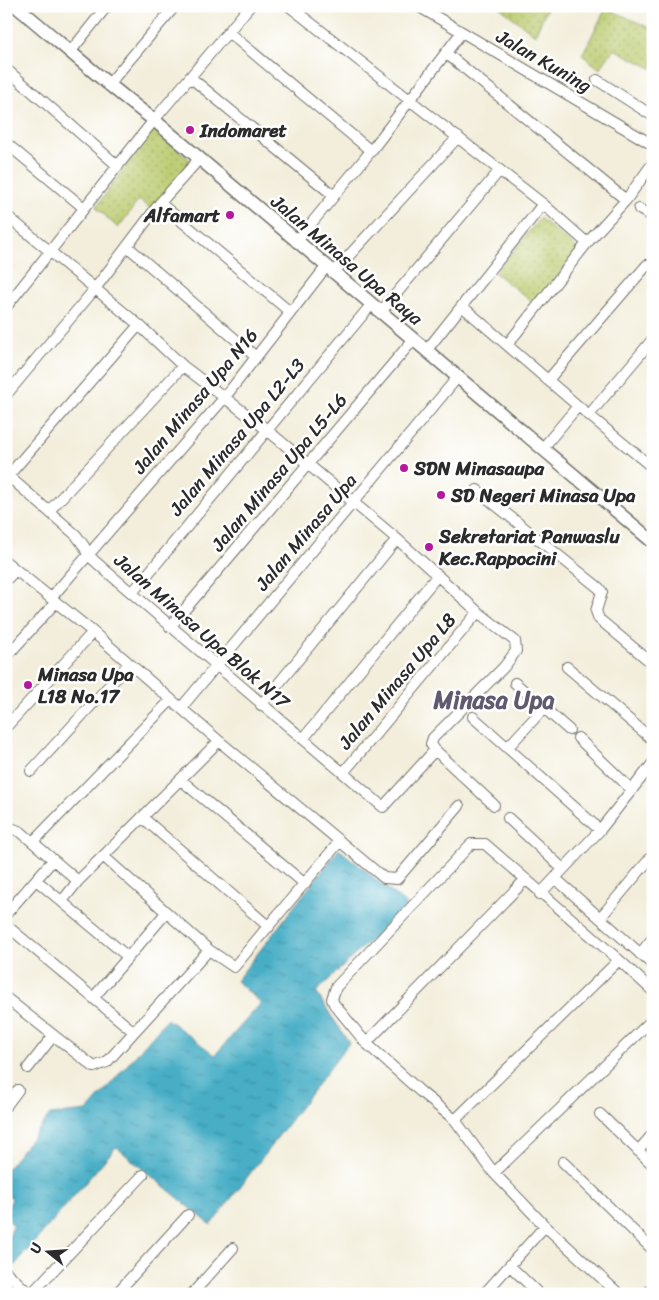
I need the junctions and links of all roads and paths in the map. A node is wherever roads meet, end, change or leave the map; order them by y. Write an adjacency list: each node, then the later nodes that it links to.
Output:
1 (16, 6): 9 (street, Jalan Minasa Upa Raya)
2 (107, 6): 9 (street)
3 (174, 6): 14 (street)
4 (250, 6): 7 (street)
5 (289, 6): 15 (street)
6 (418, 6): 8 (street, Jalan Kuning)
7 (228, 32): 12 (street); 21 (street)
8 (461, 34): 10 (street); 20 (street, Jalan Kuning)
9 (71, 51): 14 (street, Jalan Minasa Upa Raya)
10 (447, 54): 15 (street); 27 (street)
11 (6, 69): 24 (street)
12 (190, 77): 17 (street); 26 (street)
13 (597, 80): 16 (street)
14 (108, 85): 17 (street, Jalan Minasa Upa Raya)
15 (410, 98): 18 (street); 21 (street)
16 (653, 116)
17 (154, 120): 22 (street, Jalan Minasa Upa Raya); 24 (street)
18 (458, 138): 25 (street); 39 (street, Jalan Minasa Upa N16)
19 (6, 143): 30 (street)
20 (653, 145)
21 (370, 151): 26 (street)
22 (200, 158): 28 (street); 34 (street, Jalan Minasa Upa Raya)
23 (653, 163): 27 (street)
24 (118, 166): 30 (street)
25 (500, 170): 29 (street); 43 (street, Jalan Minasa Upa L2-L3)
26 (333, 195): 34 (street)
27 (626, 200): 35 (street)
28 (160, 203): 36 (street); 44 (street)
29 (543, 204): 35 (street); 42 (street)
30 (84, 208): 37 (street)
31 (640, 209): 33 (street)
32 (6, 215): 37 (street)
33 (653, 217)
34 (296, 242): 39 (street, Jalan Minasa Upa Raya)
35 (587, 243): 48 (street)
36 (128, 248): 40 (street); 50 (street)
37 (51, 251): 40 (street); 41 (street)
38 (646, 265): 53 (street)
39 (330, 270): 43 (street, Jalan Minasa Upa Raya); 44 (street, Jalan Minasa Upa N16)
40 (94, 290): 45 (street); 54 (street)
41 (6, 307)
42 (463, 307): 48 (street); 49 (street)
43 (376, 309): 47 (street, Jalan Minasa Upa Raya); 58 (street, Jalan Minasa Upa L2-L3)
44 (290, 312): 50 (street, Jalan Minasa Upa N16)
45 (138, 325): 51 (street); 62 (street)
46 (653, 339): 57 (street)
47 (413, 340): 49 (street, Jalan Minasa Upa Raya); 60 (street, Jalan Minasa Upa L5-L6)
48 (507, 346): 53 (street)
49 (426, 351): 52 (street, Jalan Minasa Upa Raya)
50 (256, 357): 55 (street, Jalan Minasa Upa N16)
51 (183, 366): 55 (street); 65 (street)
52 (458, 378): 59 (street, Jalan Minasa Upa Raya); 64 (street, Jalan Minasa Upa)
53 (548, 380): 56 (street)
54 (6, 395)
55 (225, 397): 58 (street); 68 (street, Jalan Minasa Upa N16)
56 (578, 406): 57 (street); 59 (street)
57 (589, 415): 61 (street)
58 (266, 429): 60 (street); 73 (street, Jalan Minasa Upa L2-L3)
59 (542, 449): 67 (street, Jalan Minasa Upa Raya)
60 (308, 466): 64 (street); 76 (street, Jalan Minasa Upa L5-L6)
61 (653, 468)
62 (7, 475): 65 (street, Jalan Minasa Upa Blok N17)
63 (477, 490): 80 (street)
64 (353, 503): 66 (street); 81 (street, Jalan Minasa Upa)
65 (49, 511): 68 (street, Jalan Minasa Upa Blok N17)
66 (397, 539): 71 (street); 85 (street)
67 (653, 542)
68 (88, 555): 73 (street, Jalan Minasa Upa Blok N17); 74 (street, Jalan Minasa Upa N16)
69 (6, 562): 70 (street)
70 (16, 570): 72 (street); 74 (street)
71 (438, 575): 75 (street); 92 (street)
72 (6, 580)
73 (132, 593): 76 (street, Jalan Minasa Upa Blok N17)
74 (54, 600): 77 (street); 78 (street, Jalan Minasa Upa N16)
75 (478, 612): 96 (street); 99 (street, Jalan Minasa Upa L8)
76 (170, 627): 81 (street, Jalan Minasa Upa Blok N17)
77 (93, 632): 79 (street); 89 (street)
78 (6, 657)
79 (129, 664): 84 (street); 98 (street)
80 (653, 664)
81 (216, 665): 85 (street, Jalan Minasa Upa Blok N17); 86 (street, Jalan Minasa Upa)
82 (567, 667): 93 (street)
83 (515, 684): 87 (street)
84 (171, 700): 86 (street); 109 (street)
85 (261, 705): 92 (street, Jalan Minasa Upa Blok N17)
86 (181, 708): 94 (street)
87 (541, 711): 90 (street); 95 (street)
88 (473, 717): 95 (street)
89 (6, 727)
90 (569, 730)
91 (578, 738): 101 (street)
92 (302, 739): 99 (street, Jalan Minasa Upa Blok N17)
93 (653, 740)
94 (219, 741): 100 (street); 108 (street)
95 (508, 747): 107 (street)
96 (435, 750): 99 (street, Jalan Minasa Upa Blok N17); 102 (street)
97 (653, 764): 101 (street)
98 (31, 772)
99 (343, 773)
100 (181, 780): 104 (street); 118 (street)
101 (632, 790): 107 (street)
102 (494, 805)
103 (459, 806): 108 (street)
104 (142, 817): 111 (street); 125 (street)
105 (508, 818): 113 (street)
106 (6, 830): 109 (street)
107 (600, 830): 113 (street)
108 (340, 841): 118 (street)
109 (33, 842): 112 (street)
110 (653, 855): 123 (street)
111 (103, 856): 117 (street); 121 (street)
112 (53, 860): 115 (street); 117 (street)
113 (563, 869): 114 (street)
114 (556, 879): 119 (street); 123 (street)
115 (36, 880): 120 (street); 122 (street)
116 (525, 880): 119 (street); 138 (street); 138 (street)
117 (78, 881): 120 (street)
118 (305, 884): 125 (street)
119 (540, 894): 130 (street)
120 (63, 900): 129 (street)
121 (166, 913): 127 (street); 129 (street)
122 (6, 914)
123 (600, 918): 128 (street)
124 (6, 925): 133 (street)
125 (269, 926): 127 (street)
126 (653, 938): 128 (street)
127 (209, 950): 136 (street)
128 (640, 954): 131 (street)
129 (128, 957): 133 (street)
130 (619, 960): 132 (street); 143 (street)
131 (653, 965)
132 (653, 991)
133 (94, 997): 136 (street)
134 (6, 998): 137 (street)
135 (653, 1019): 148 (street)
136 (134, 1032): 137 (street)
137 (53, 1036): 139 (street)
138 (366, 1043): 143 (street)
139 (28, 1068)
140 (18, 1090): 141 (street)
141 (7, 1103)
142 (600, 1114): 145 (street)
143 (455, 1120): 148 (street)
144 (653, 1134): 145 (street)
145 (638, 1150): 147 (street)
146 (562, 1162): 153 (street)
147 (653, 1165)
148 (494, 1174): 151 (street)
149 (143, 1175): 157 (street)
150 (188, 1215): 158 (street)
151 (545, 1226): 154 (street); 162 (street)
152 (233, 1248): 159 (street)
153 (653, 1250)
154 (510, 1266): 160 (street); 161 (street)
155 (6, 1272): 157 (street)
156 (653, 1287): 163 (street)
157 (31, 1294)
158 (116, 1294)
159 (192, 1294)
160 (484, 1294)
161 (539, 1294)
162 (619, 1294)
163 (646, 1294)

